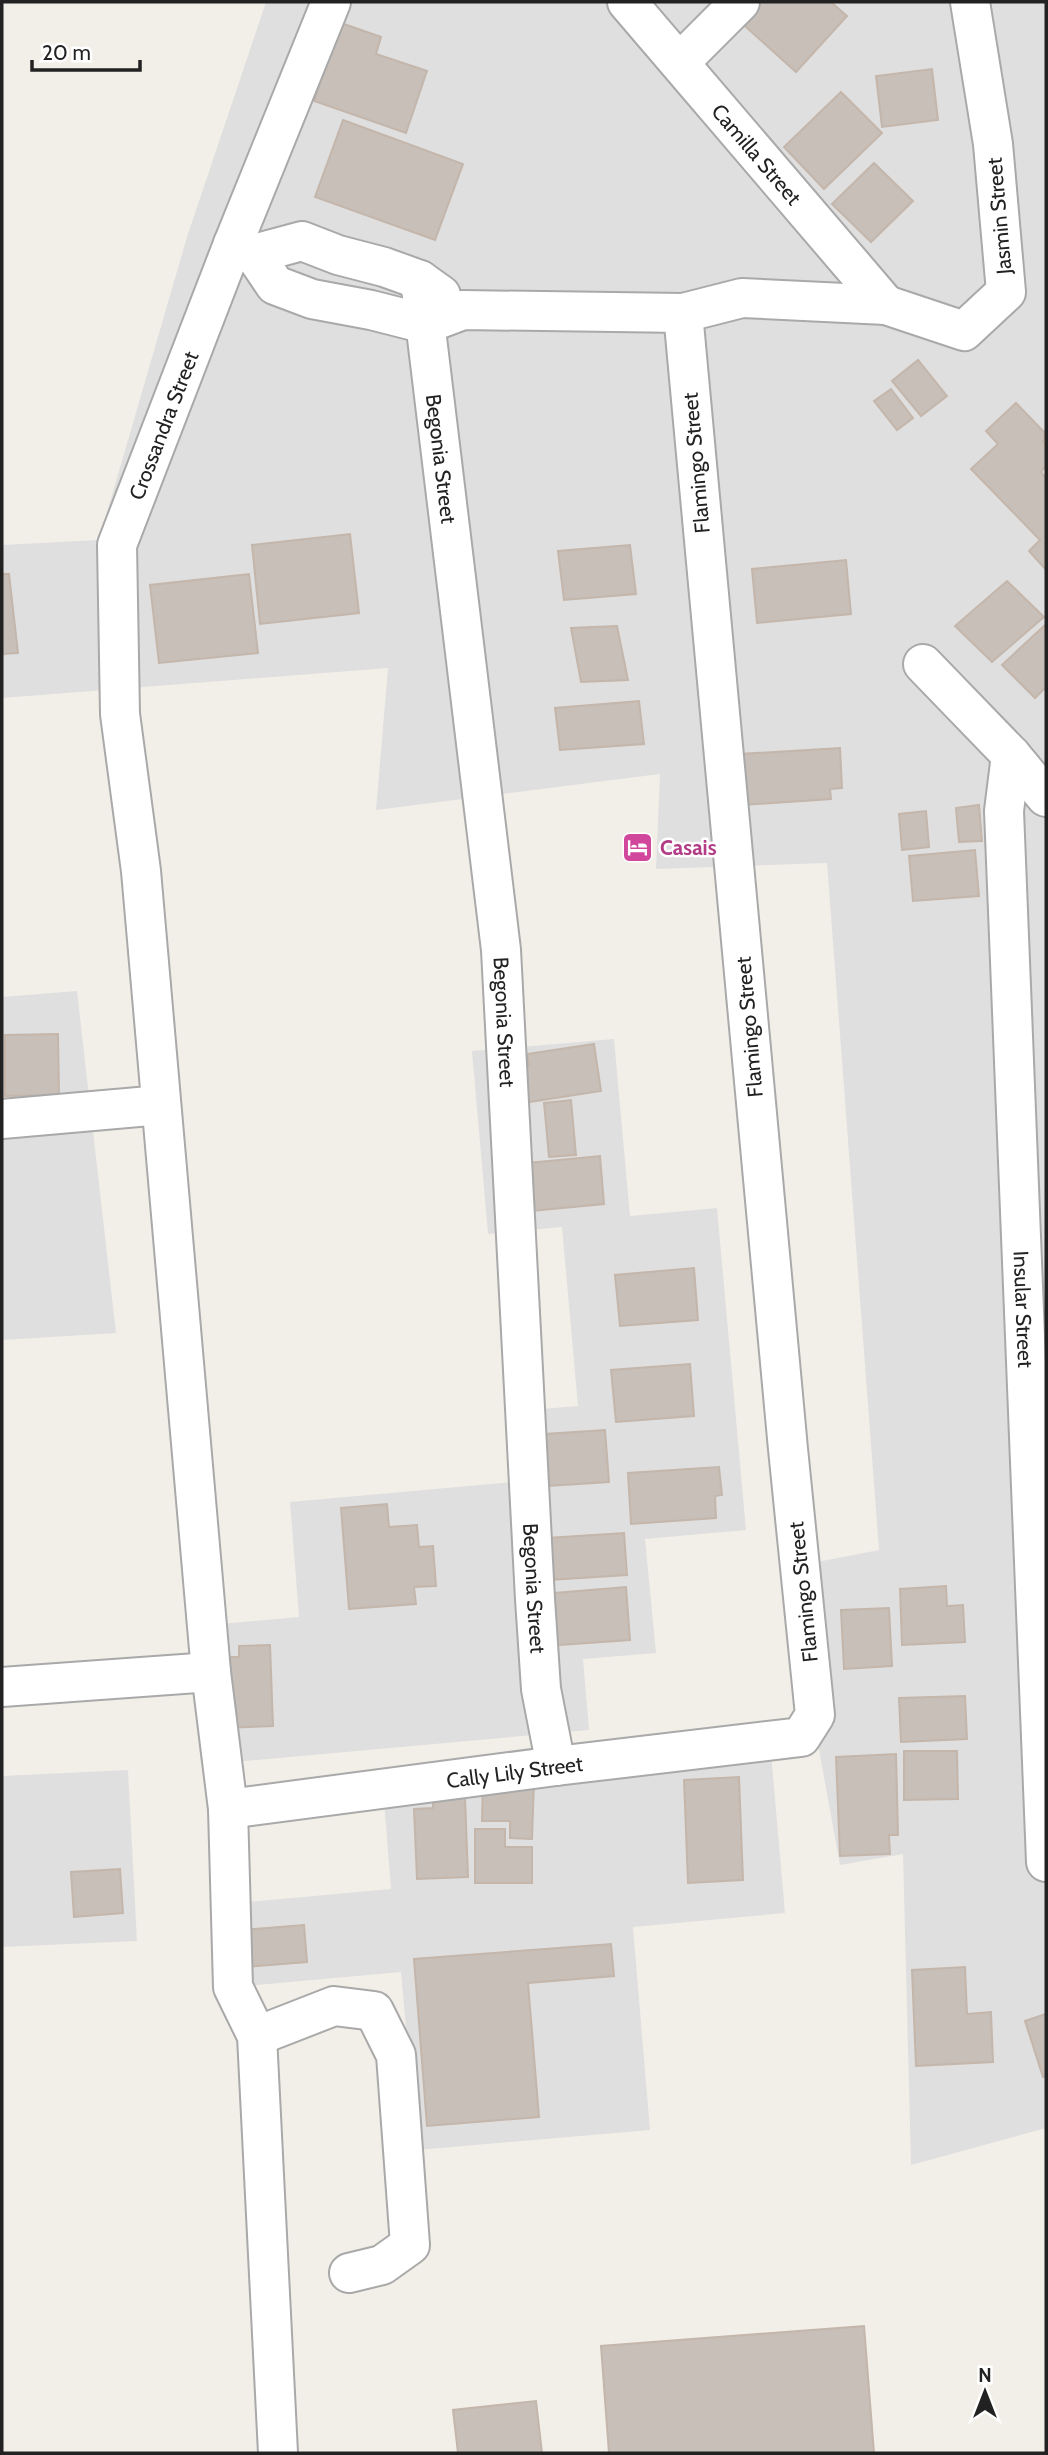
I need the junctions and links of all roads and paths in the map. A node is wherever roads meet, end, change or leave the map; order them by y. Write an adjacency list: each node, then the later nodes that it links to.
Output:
1 (331, 2): 6 (street, Crossandra Street)
2 (627, 2): 5 (street, Camilla Street)
3 (740, 2): 5 (street)
4 (970, 2): 8 (street, Jasmin Street)
5 (680, 62): 8 (street, Camilla Street)
6 (244, 249): 7 (street); 11 (street); 15 (street, Crossandra Street)
7 (420, 280): 9 (street); 11 (street, Begonia Street)
8 (886, 305): 10 (street)
9 (463, 310): 10 (street); 11 (street)
10 (683, 313): 19 (street, Flamingo Street)
11 (426, 324): 20 (street, Begonia Street)
12 (923, 664): 13 (street)
13 (1011, 755): 14 (street); 22 (street, Insular Street)
14 (1046, 797)
15 (161, 1105): 16 (street); 17 (street, Crossandra Street)
16 (2, 1119)
17 (211, 1672): 18 (street); 21 (street, Crossandra Street)
18 (2, 1687)
19 (801, 1737): 20 (street, Cally Lily Street)
20 (556, 1766): 21 (street, Cally Lily Street)
21 (228, 1809): 23 (street, Crossandra Street)
22 (1046, 1863)
23 (257, 2036): 24 (street); 25 (street)
24 (349, 2273)
25 (278, 2453)

